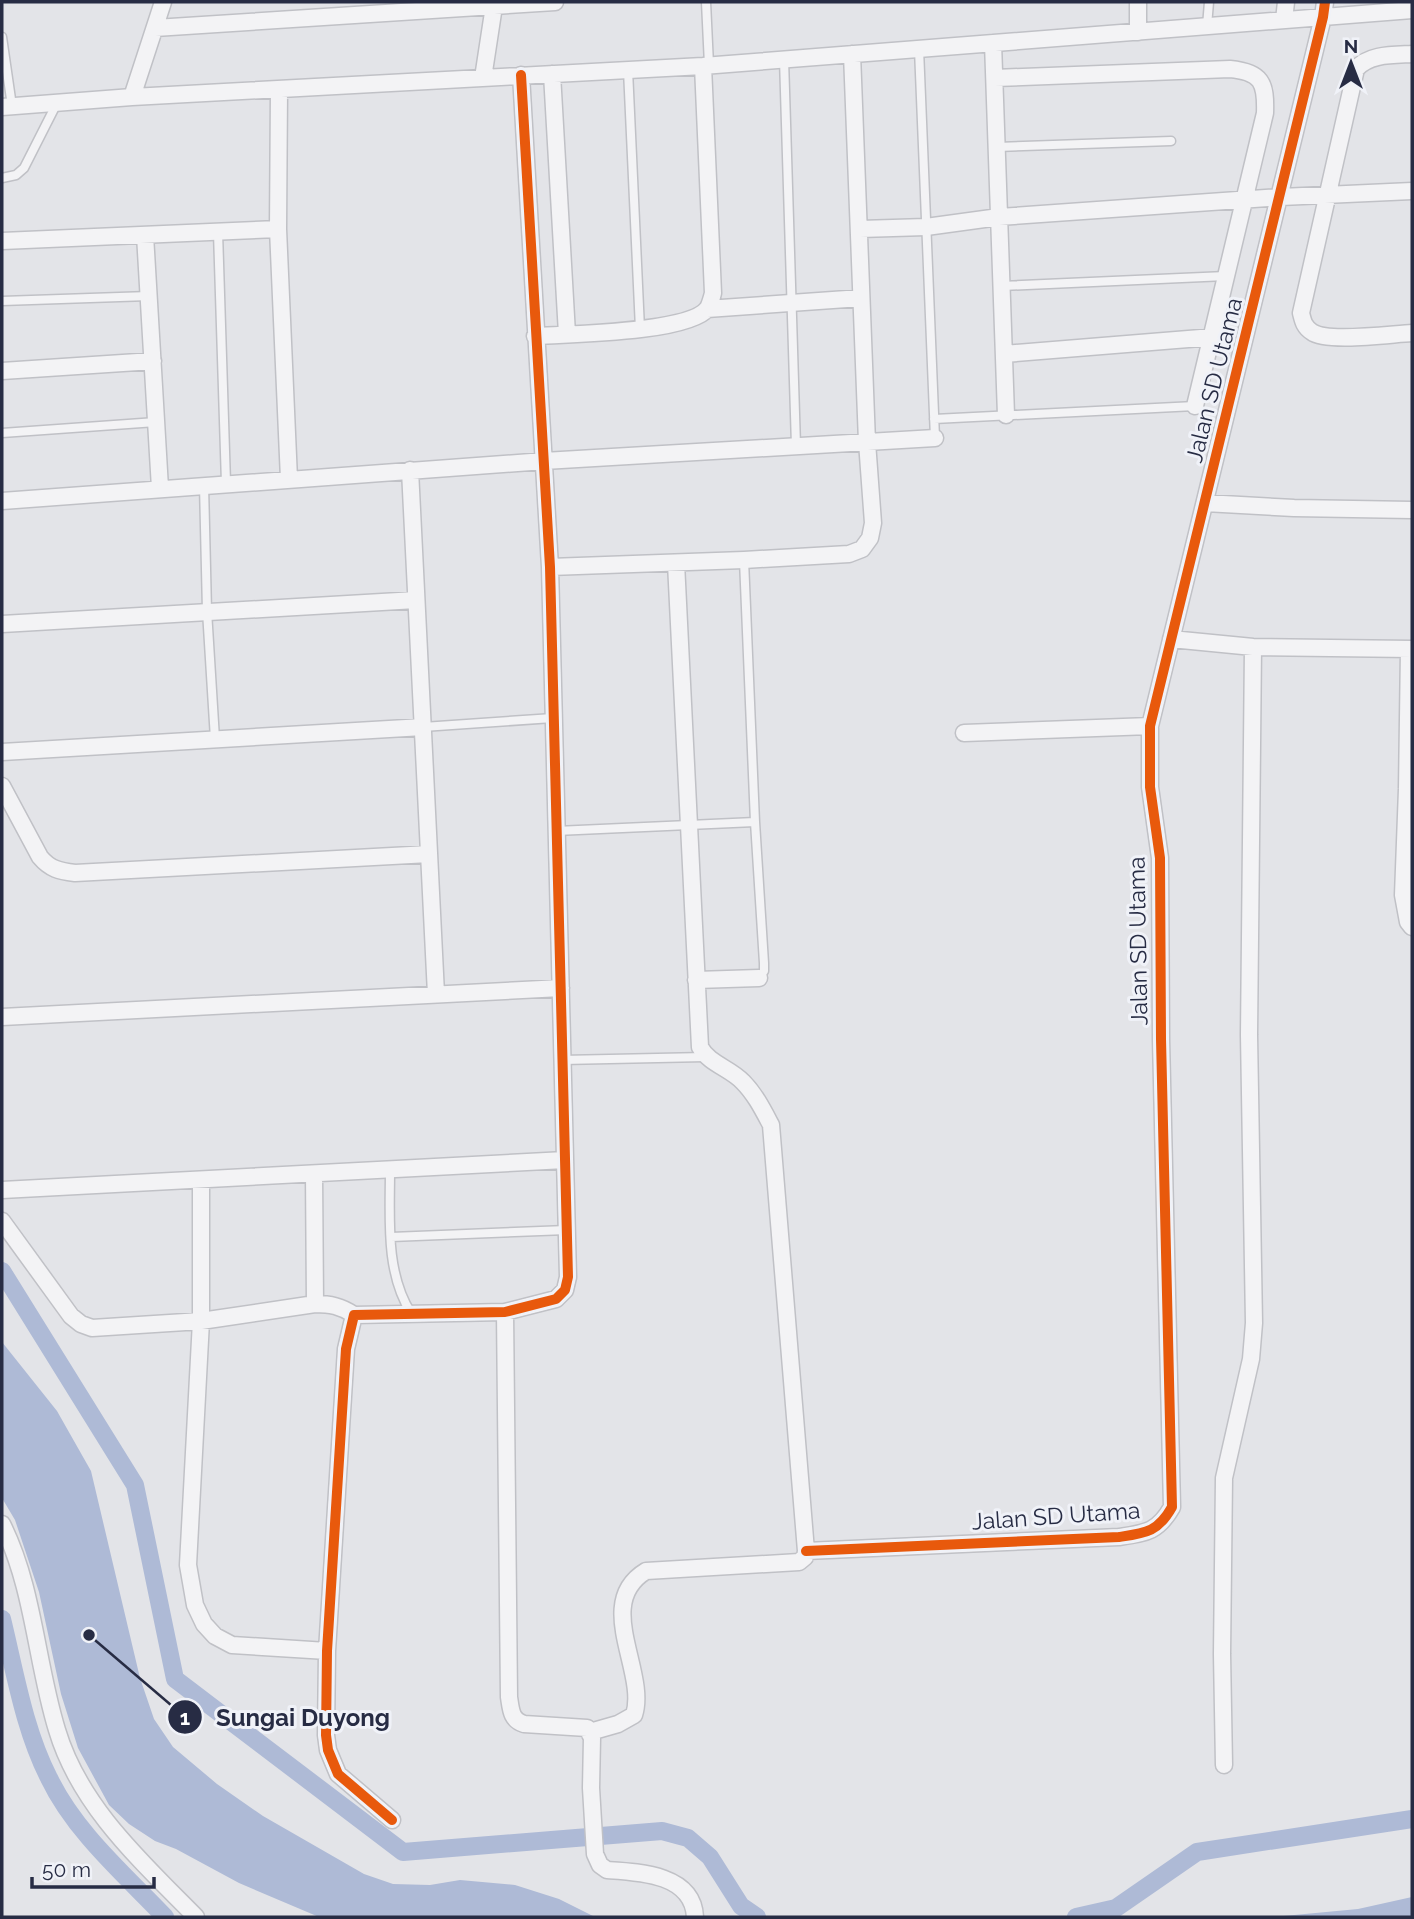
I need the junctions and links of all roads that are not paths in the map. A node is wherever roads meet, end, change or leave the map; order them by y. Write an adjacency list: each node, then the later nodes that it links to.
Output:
1 (163, 2): 13 (street)
2 (555, 2): 7 (street)
3 (706, 2): 21 (lane)
4 (1138, 2): 14 (street)
5 (1209, 2): 12 (lane)
6 (1286, 2): 11 (street)
7 (501, 4): 13 (street); 25 (street)
8 (1383, 7): 9 (street); 10 (street)
9 (1324, 10): 11 (street); 36 (street, Jalan SD Utama)
10 (1412, 10)
11 (1284, 20): 12 (street)
12 (1207, 26): 14 (street)
13 (155, 28): 28 (street)
14 (1138, 32): 16 (street)
15 (2, 37): 30 (lane)
16 (993, 43): 17 (street); 26 (street)
17 (919, 49): 18 (street); 39 (lane)
18 (852, 54): 20 (street); 41 (street)
19 (1412, 54): 35 (street)
20 (784, 59): 21 (street); 50 (lane)
21 (706, 65): 22 (street); 51 (street)
22 (628, 70): 23 (street); 52 (lane)
23 (552, 74): 24 (street); 54 (street)
24 (521, 75): 25 (street); 55 (street)
25 (483, 78): 27 (street)
26 (995, 78): 32 (street); 37 (street)
27 (279, 90): 28 (street); 40 (street)
28 (132, 97): 29 (street)
29 (57, 103): 30 (street); 33 (lane)
30 (7, 106)
31 (1171, 141): 32 (lane)
32 (997, 147): 38 (street)
33 (2, 178)
34 (1412, 191): 35 (street)
35 (1326, 196): 36 (street); 53 (street)
36 (1281, 197): 37 (street); 75 (street, Jalan SD Utama)
37 (1244, 200): 38 (street); 45 (street)
38 (999, 217): 39 (street); 46 (street)
39 (926, 228): 41 (street); 62 (lane)
40 (278, 229): 42 (street); 70 (street)
41 (860, 229): 48 (street)
42 (218, 232): 43 (street); 71 (lane)
43 (145, 235): 44 (street); 47 (street)
44 (2, 241)
45 (1227, 276): 46 (lane); 56 (street)
46 (1002, 286): 57 (street)
47 (149, 296): 49 (lane); 58 (street)
48 (861, 298): 50 (street); 66 (street)
49 (2, 301)
50 (792, 302): 51 (street); 67 (lane)
51 (707, 309): 52 (street)
52 (640, 329): 54 (street)
53 (1412, 333)
54 (567, 334): 55 (street)
55 (535, 335): 68 (street)
56 (1213, 337): 57 (street); 60 (street)
57 (1004, 354): 61 (street)
58 (153, 361): 59 (street); 63 (street)
59 (2, 372)
60 (1195, 406): 61 (lane)
61 (1006, 415): 62 (lane)
62 (934, 419): 65 (lane)
63 (156, 422): 64 (lane); 73 (street)
64 (2, 433)
65 (934, 438): 66 (street)
66 (867, 442): 67 (street); 77 (street)
67 (796, 446): 68 (street)
68 (544, 461): 69 (street); 79 (street)
69 (410, 470): 70 (street); 80 (street)
70 (289, 478): 71 (street)
71 (226, 483): 72 (street)
72 (204, 485): 73 (street); 81 (lane)
73 (160, 488): 74 (street)
74 (2, 501)
75 (1206, 502): 76 (street); 83 (street, Jalan SD Utama)
76 (1412, 510)
77 (744, 560): 78 (street); 94 (lane)
78 (676, 563): 79 (street); 95 (street)
79 (550, 567): 86 (street)
80 (416, 600): 81 (street); 88 (street)
81 (207, 611): 82 (street); 90 (lane)
82 (2, 624)
83 (1171, 639): 84 (street); 87 (street, Jalan SD Utama)
84 (1253, 647): 85 (street); 123 (street)
85 (1410, 649): 93 (street)
86 (554, 719): 88 (lane); 96 (street)
87 (1150, 726): 89 (street); 120 (street, Jalan SD Utama)
88 (423, 727): 90 (street); 97 (street)
89 (964, 733)
90 (215, 739): 91 (street)
91 (2, 752)
92 (2, 786): 97 (street)
93 (1410, 789): 98 (street)
94 (755, 822): 95 (lane); 99 (lane)
95 (689, 824): 96 (lane); 100 (street)
96 (556, 831): 101 (street)
97 (429, 854): 102 (street)
98 (1412, 927)
99 (759, 978): 100 (street)
100 (696, 980): 104 (street)
101 (561, 988): 102 (street); 105 (street)
102 (436, 994): 103 (street)
103 (2, 1017)
104 (705, 1057): 105 (lane); 120 (street)
105 (562, 1060): 106 (street)
106 (565, 1160): 107 (street); 112 (street)
107 (390, 1170): 108 (street); 113 (lane)
108 (314, 1174): 109 (street); 114 (street)
109 (201, 1181): 110 (street); 118 (street)
110 (2, 1190)
111 (2, 1222): 118 (street)
112 (567, 1230): 113 (lane); 115 (street)
113 (391, 1237): 116 (lane)
114 (315, 1304): 117 (street); 118 (street)
115 (505, 1312): 116 (street); 122 (street)
116 (412, 1314): 117 (street)
117 (354, 1315): 121 (street)
118 (201, 1321): 121 (street)
119 (2, 1524): 125 (street)
120 (806, 1551): 122 (street)
121 (327, 1651): 124 (street)
122 (590, 1732): 126 (street)
123 (1224, 1765)
124 (392, 1819)
125 (196, 1917)
126 (695, 1917)

